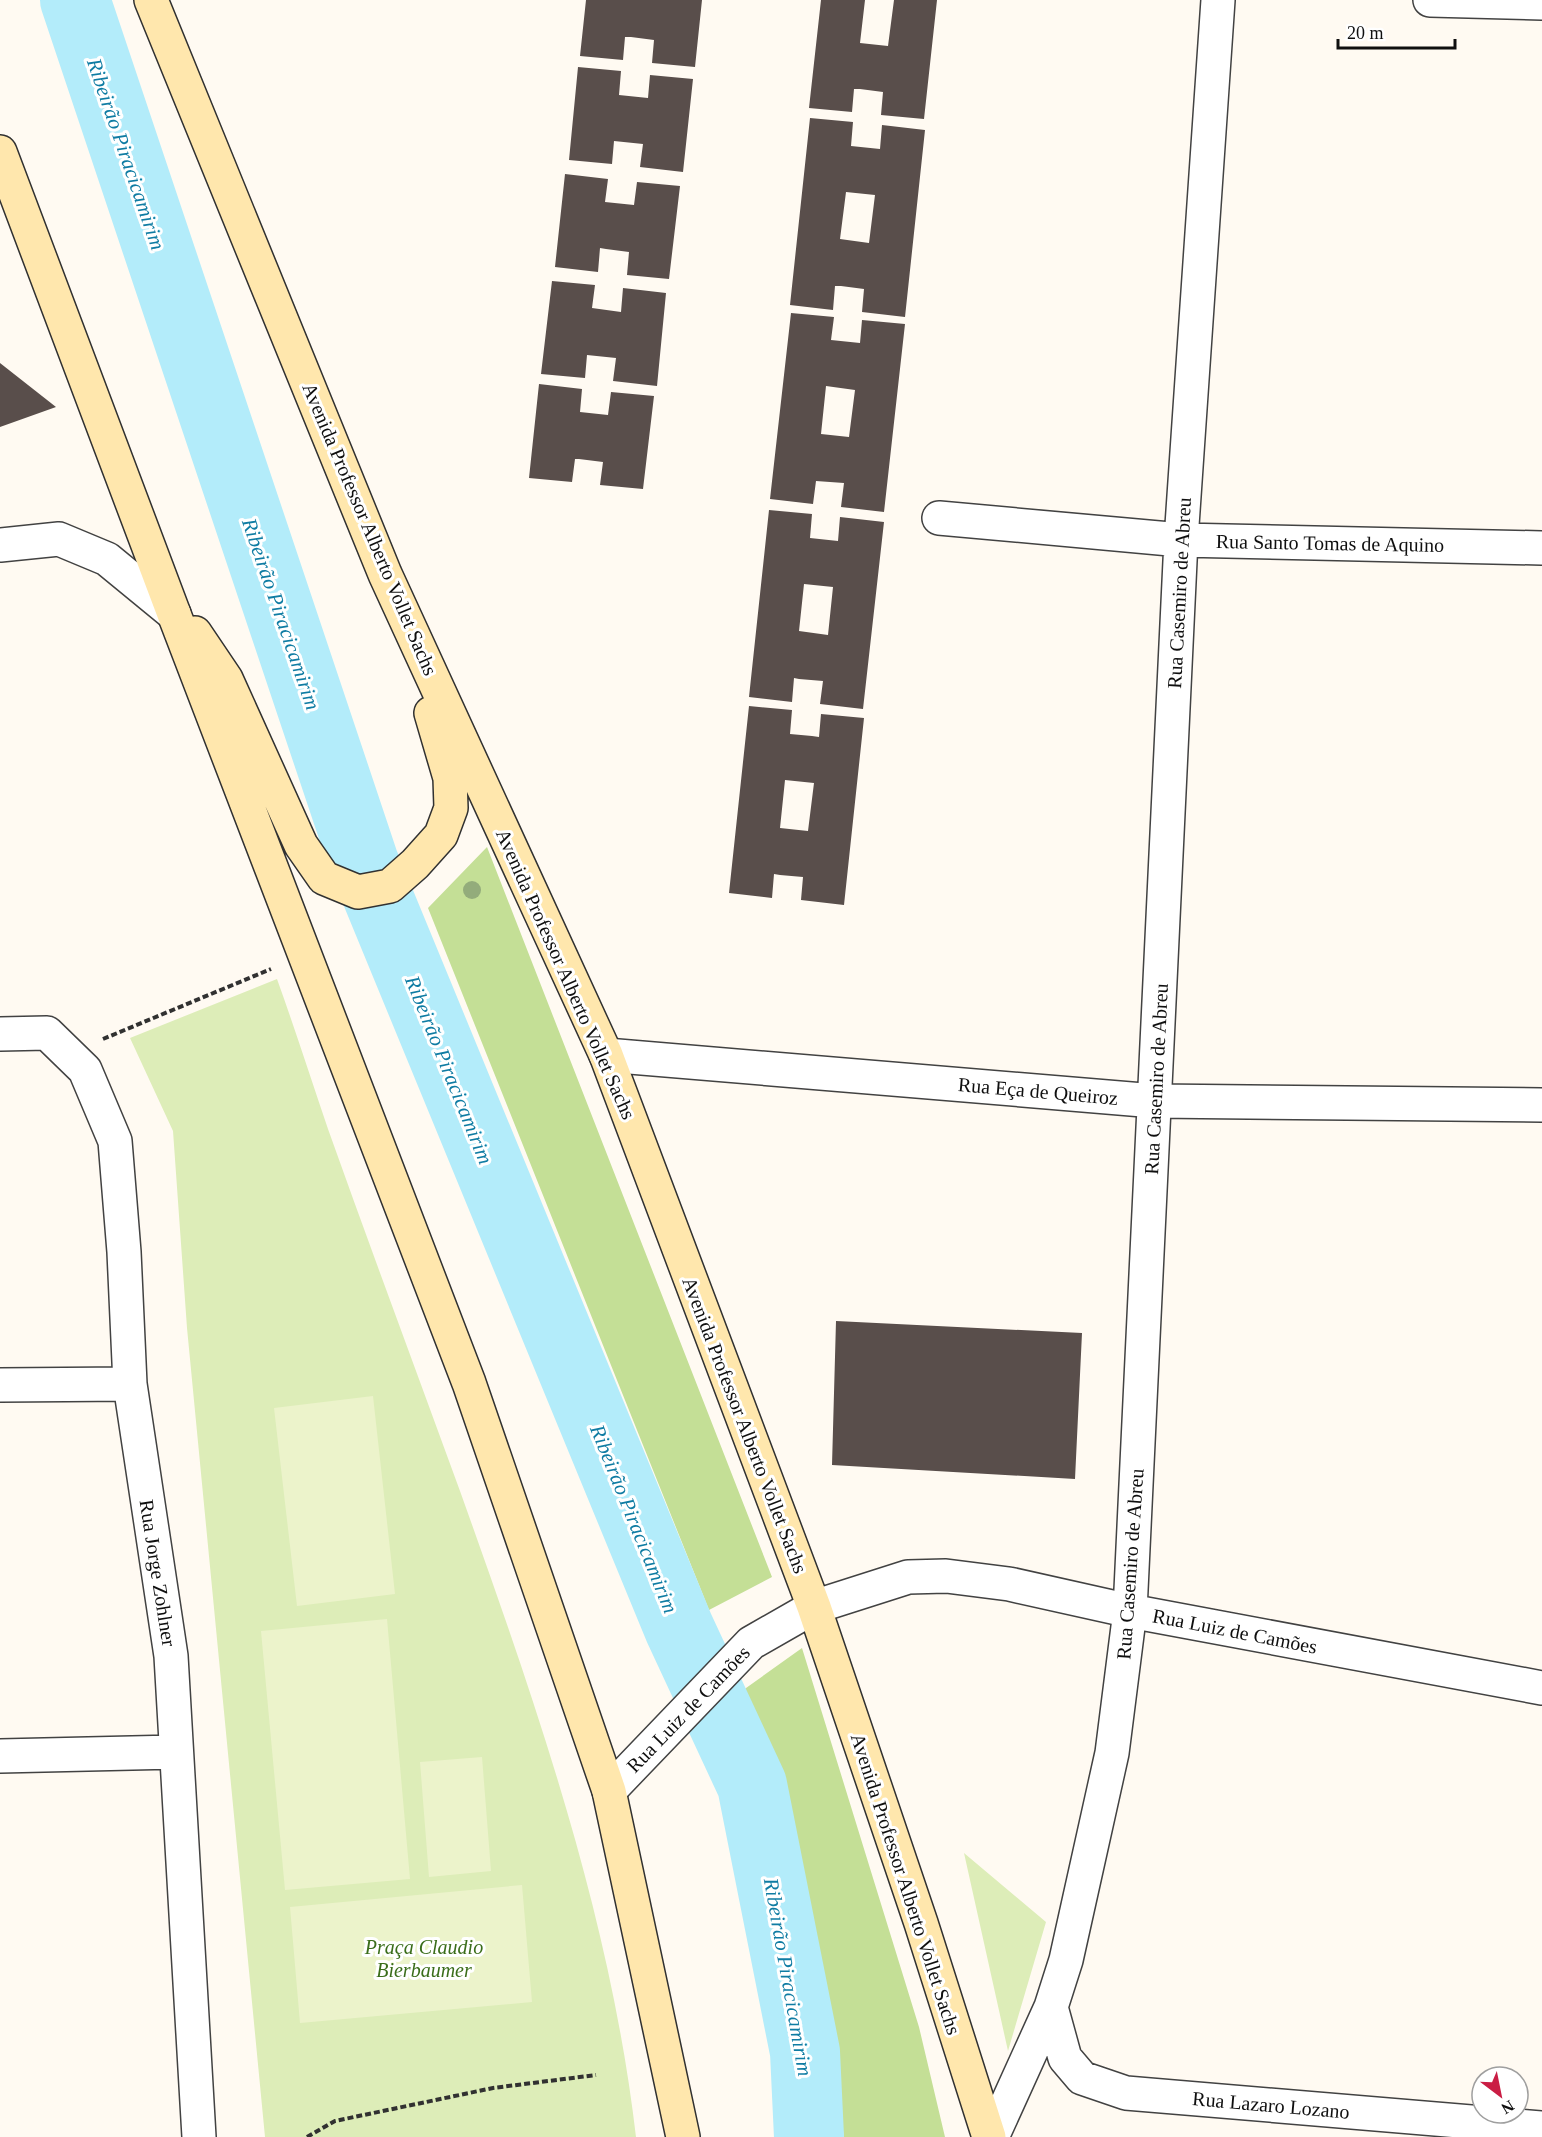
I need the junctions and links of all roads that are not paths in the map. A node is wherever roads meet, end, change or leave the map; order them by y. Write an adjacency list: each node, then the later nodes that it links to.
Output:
1 (151, 0): 10 (main road, Avenida Professor Alberto Vollet Sachs)
2 (1218, 0): 7 (street, Rua Casemiro de Abreu)
3 (1430, 0): 4 (street)
4 (1542, 3)
5 (0, 152): 11 (main road)
6 (939, 518): 7 (street, Rua Santo Tomas de Aquino)
7 (1181, 540): 9 (street, Rua Santo Tomas de Aquino); 14 (street, Rua Casemiro de Abreu)
8 (0, 545): 11 (street)
9 (1542, 548)
10 (385, 574): 11 (main road); 13 (main road, Avenida Professor Alberto Vollet Sachs)
11 (174, 614): 23 (main road)
12 (0, 1034): 16 (street, Rua Jorge Zohlner)
13 (606, 1054): 14 (street, Rua Eça de Queiroz); 18 (main road, Avenida Professor Alberto Vollet Sachs)
14 (1155, 1101): 15 (street, Rua Eça de Queiroz); 19 (street, Rua Casemiro de Abreu)
15 (1542, 1105)
16 (130, 1383): 17 (street); 21 (street, Rua Jorge Zohlner)
17 (0, 1385)
18 (814, 1607): 19 (street, Rua Luiz de Camões); 23 (street, Rua Luiz de Camões); 28 (main road, Avenida Professor Alberto Vollet Sachs)
19 (1130, 1611): 20 (street, Rua Luiz de Camões); 24 (street, Rua Casemiro de Abreu)
20 (1542, 1688)
21 (176, 1752): 22 (street); 26 (street, Rua Jorge Zohlner)
22 (0, 1756)
23 (609, 1791): 27 (main road)
24 (1051, 2007): 25 (street, Rua Lazaro Lozano); 28 (street, Rua Casemiro de Abreu)
25 (1542, 2128)
26 (199, 2137)
27 (683, 2137)
28 (990, 2137)

